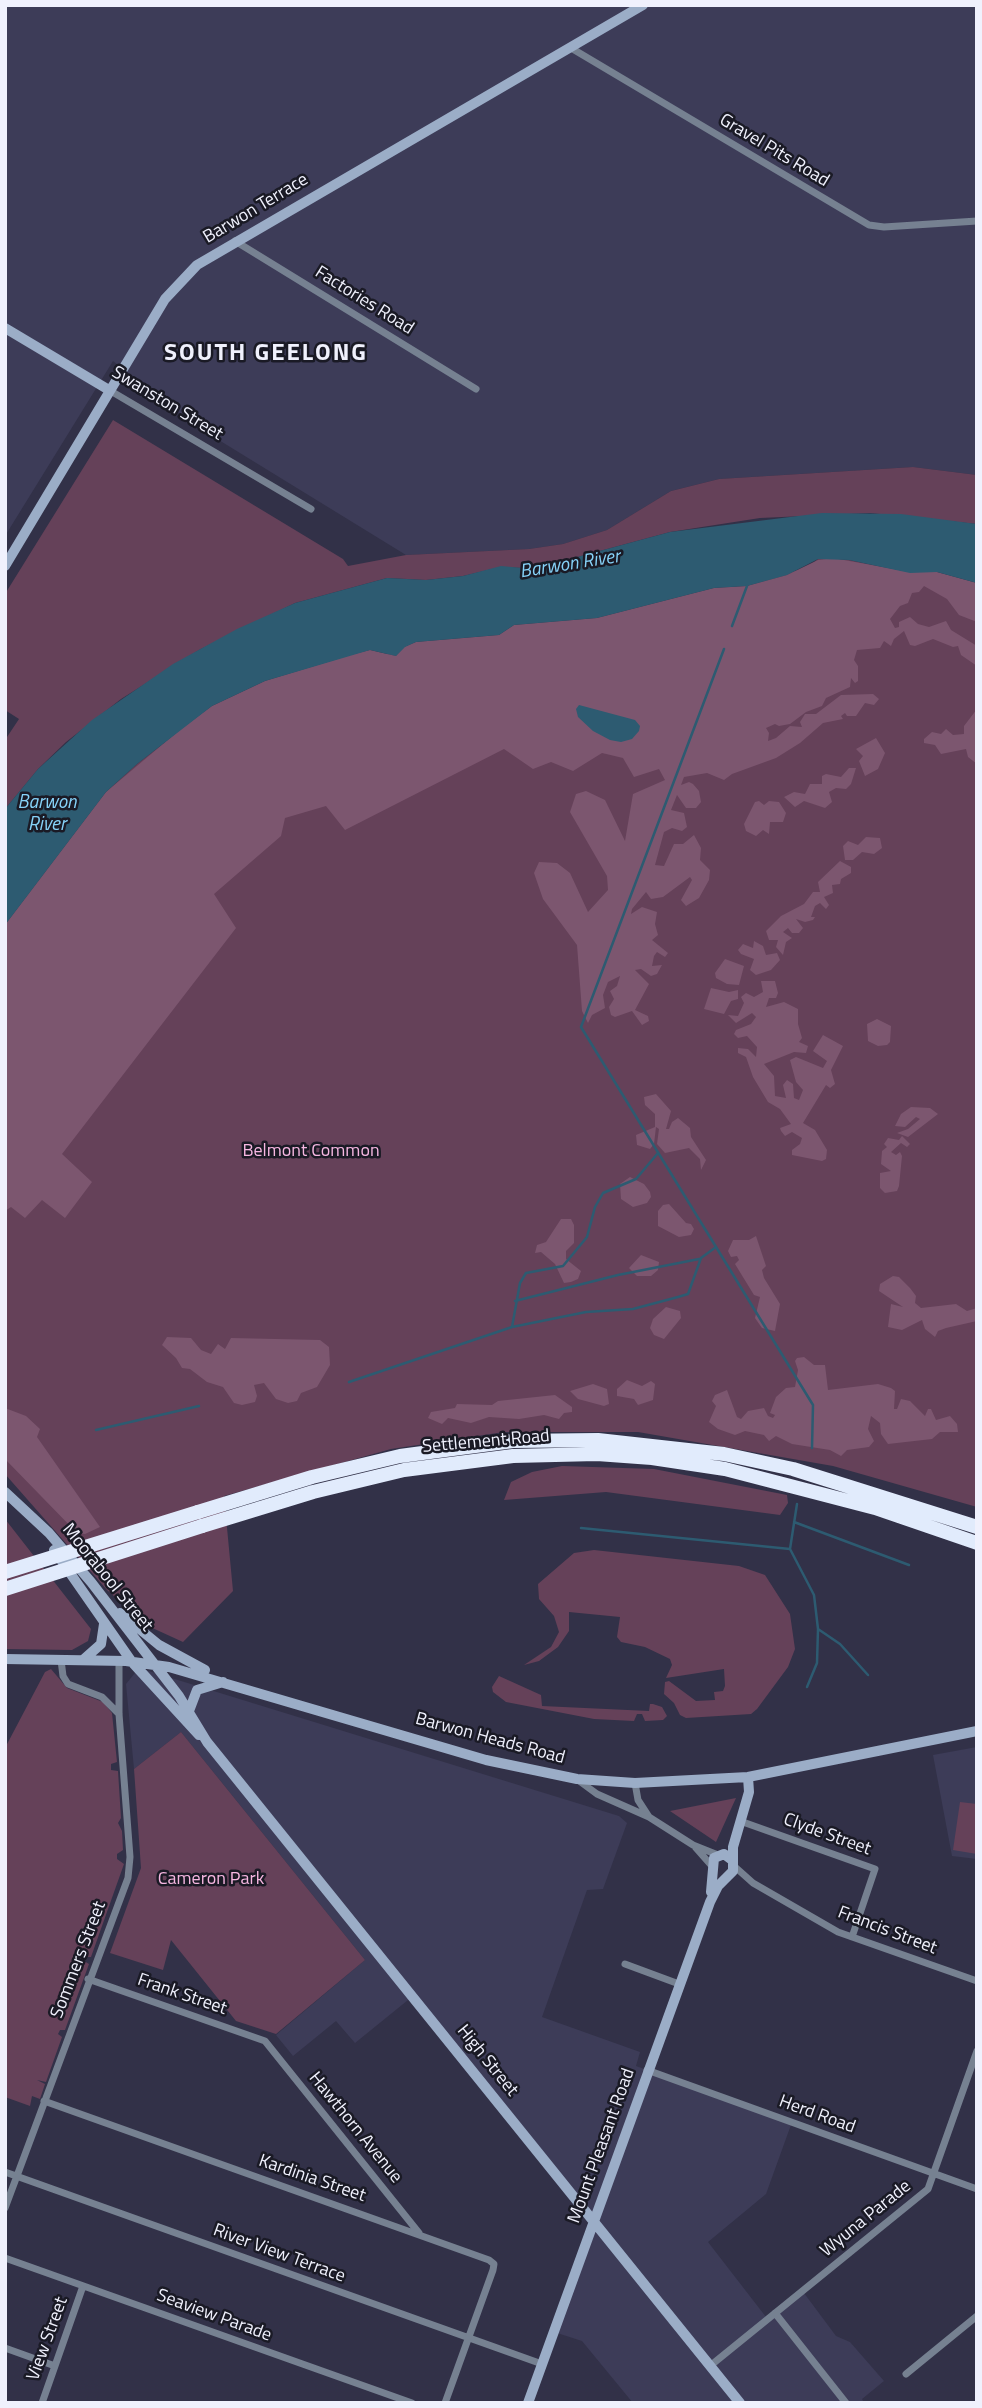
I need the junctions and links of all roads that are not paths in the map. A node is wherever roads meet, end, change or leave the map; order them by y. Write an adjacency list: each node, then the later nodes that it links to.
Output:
1 (643, 5): 2 (street, Barwon Terrace)
2 (571, 48): 3 (street, Gravel Pits Road); 4 (street, Barwon Terrace)
3 (977, 221)
4 (235, 241): 6 (street, Factories Road); 7 (street, Barwon Terrace)
5 (5, 328): 7 (street, Swanston Street)
6 (476, 389)
7 (109, 390): 8 (street, Swanston Street); 9 (street, Barwon Terrace)
8 (311, 509)
9 (5, 566)
10 (5, 1492): 11 (street, Moorabool Street)
11 (30, 1516): 17 (street, Moorabool Street); 18 (street, Moorabool Street)
12 (200, 1519): 13 (highway, Settlement Road); 14 (highway, Settlement Road); 15 (highway, Settlement Road, bridge); 16 (highway, Settlement Road, bridge)
13 (977, 1527)
14 (977, 1543)
15 (5, 1572)
16 (5, 1589)
17 (103, 1598): 24 (street, Moorabool Street); 25 (street)
18 (104, 1623): 21 (street); 23 (street, Moorabool Street)
19 (5, 1659): 20 (street, Barwon Heads Road)
20 (61, 1660): 21 (street, Barwon Heads Road); 27 (street)
21 (83, 1660): 22 (street, Barwon Heads Road)
22 (119, 1661): 23 (street, Barwon Heads Road); 27 (street, Sommers Street)
23 (132, 1662): 24 (street, Barwon Heads Road); 29 (street, High Street)
24 (153, 1664): 25 (street, Barwon Heads Road); 26 (street, High Street)
25 (233, 1683): 26 (street); 31 (street, Barwon Heads Road)
26 (189, 1711): 29 (street, High Street)
27 (119, 1714): 43 (street, Sommers Street)
28 (974, 1731): 30 (street, Barwon Heads Road)
29 (207, 1742): 55 (street, High Street)
30 (748, 1777): 32 (street, Barwon Heads Road); 34 (street, Mount Pleasant Road)
31 (577, 1779): 32 (street, Barwon Heads Road); 33 (street)
32 (635, 1783): 33 (street)
33 (649, 1817): 36 (street)
34 (740, 1821): 35 (street, Mount Pleasant Road); 41 (street, Clyde Street)
35 (735, 1834): 37 (street, Mount Pleasant Road); 39 (street, Mount Pleasant Road)
36 (693, 1845): 37 (street); 38 (street)
37 (719, 1855): 38 (street, Mount Pleasant Road); 39 (street)
38 (712, 1869): 39 (street); 40 (street, Mount Pleasant Road)
39 (730, 1870): 40 (street, Mount Pleasant Road); 41 (street, Francis Street)
40 (710, 1902): 45 (street, Mount Pleasant Road)
41 (852, 1937): 44 (street, Francis Street)
42 (625, 1964): 45 (street)
43 (89, 1979): 46 (street, Frank Street); 49 (street, Sommers Street)
44 (977, 1982)
45 (679, 1984): 48 (street, Mount Pleasant Road)
46 (265, 2041): 56 (street, Hawthorn Avenue)
47 (977, 2051): 51 (street, Wyuna Parade)
48 (647, 2070): 51 (street, Herd Road); 55 (street, Mount Pleasant Road)
49 (44, 2101): 52 (street, Sommers Street); 56 (street, Kardinia Street)
50 (5, 2172): 52 (street, River View Terrace)
51 (933, 2173): 53 (street, Herd Road); 59 (street, Wyuna Parade)
52 (17, 2176): 54 (street, Sommers Street); 61 (street, River View Terrace)
53 (977, 2189)
54 (5, 2208)
55 (594, 2222): 63 (street, Mount Pleasant Road); 65 (street, High Street)
56 (420, 2234): 61 (street, Kardinia Street)
57 (5, 2258): 58 (street, Seaview Parade)
58 (83, 2286): 64 (street, View Street); 68 (street, Seaview Parade)
59 (775, 2313): 65 (street, Wyuna Parade); 72 (street)
60 (977, 2316): 66 (street)
61 (469, 2338): 63 (street, River View Terrace); 69 (street)
62 (5, 2348): 64 (street)
63 (542, 2364): 70 (street, Mount Pleasant Road)
64 (55, 2366): 67 (street, View Street)
65 (710, 2366): 71 (street, High Street)
66 (906, 2374)
67 (42, 2403)
68 (412, 2403)
69 (445, 2403)
70 (528, 2403)
71 (740, 2403)
72 (846, 2403)

